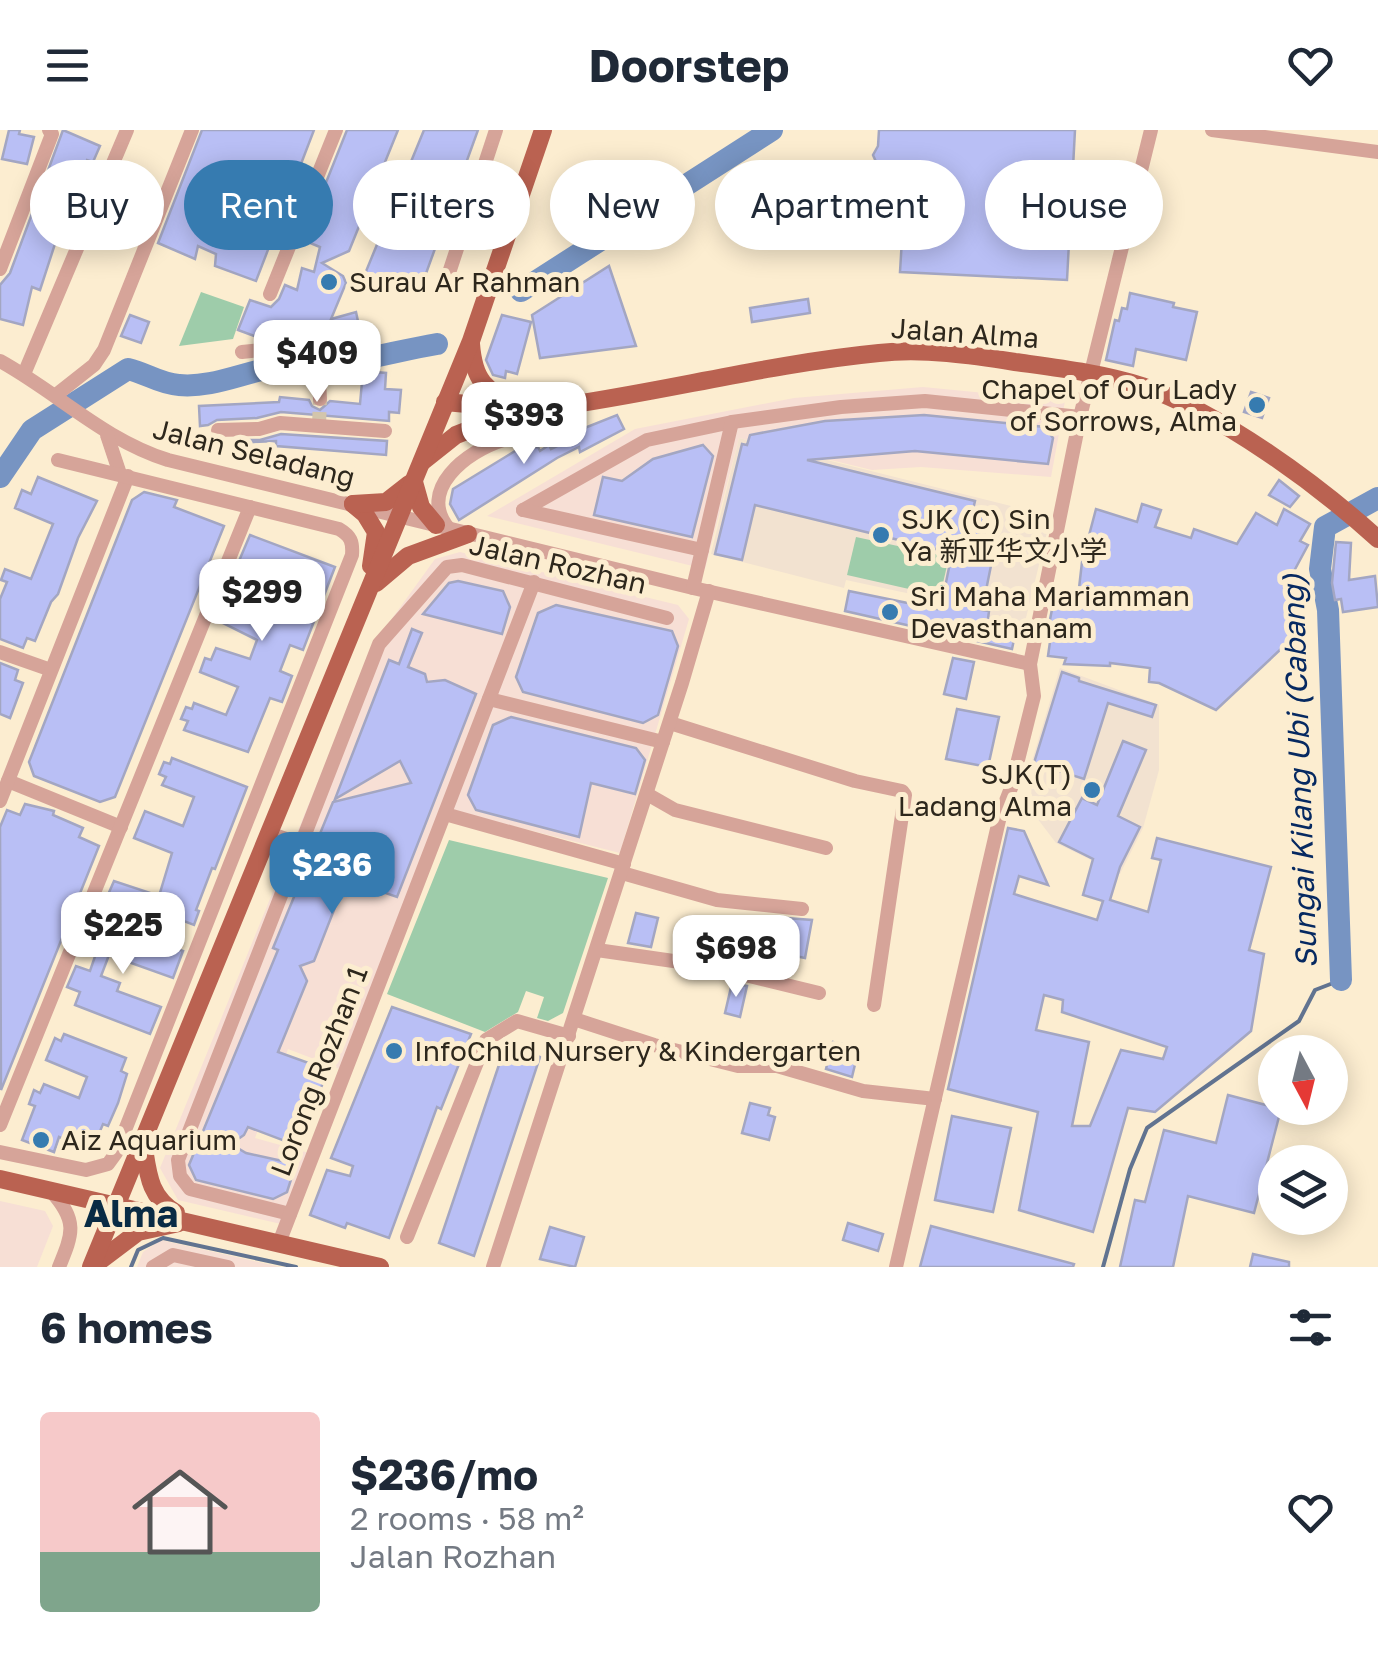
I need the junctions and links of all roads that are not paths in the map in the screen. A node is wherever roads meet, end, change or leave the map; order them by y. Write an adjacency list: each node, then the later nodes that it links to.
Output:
1 (49, 130): 11 (street)
2 (127, 130): 20 (street)
3 (192, 130): 22 (street)
4 (336, 130): 13 (street)
5 (496, 130): 12 (street)
6 (543, 130): 15 (main road)
7 (1151, 130): 19 (street)
8 (1212, 130): 9 (street)
9 (1262, 134): 10 (street)
10 (1378, 152)
11 (0, 269)
12 (446, 282)
13 (270, 294)
14 (343, 337): 16 (street)
15 (471, 341): 23 (main road); 25 (main road)
16 (317, 348): 17 (street); 21 (street)
17 (242, 352)
18 (0, 361): 20 (street, Jalan Seladang)
19 (1092, 373): 24 (main road, Jalan Alma); 26 (street); 39 (main road, Jalan Alma)
20 (24, 374): 22 (street, Jalan Seladang)
21 (320, 392)
22 (60, 399): 30 (street, Jalan Seladang)
23 (445, 402): 25 (main road, Jalan Alma); 32 (main road)
24 (578, 404): 25 (main road, Jalan Alma); 38 (street)
25 (522, 410): 32 (main road)
26 (1080, 416): 27 (street); 46 (street)
27 (732, 422): 40 (street); 40 (street)
28 (218, 430): 29 (street)
29 (384, 431)
30 (103, 432): 33 (street); 35 (street, Jalan Seladang)
31 (58, 460): 33 (street)
32 (421, 464): 34 (main road)
33 (124, 476): 36 (street); 47 (street)
34 (414, 482): 35 (main road); 37 (main road); 38 (main road)
35 (353, 504): 37 (street, Jalan Seladang); 42 (main road)
36 (250, 506): 55 (street); 56 (street)
37 (401, 515): 38 (street, Jalan Seladang); 42 (main road)
38 (451, 529): 42 (main road); 43 (street, Jalan Seladang)
39 (1378, 539)
40 (702, 550): 43 (street)
41 (534, 582): 44 (street, Jalan Rozhan); 48 (street, Lorong Rozhan 1); 58 (street, Jalan Rozhan)
42 (372, 586): 57 (main road)
43 (701, 590): 46 (street, Jalan Seladang); 49 (street)
44 (667, 618)
45 (0, 652): 47 (street)
46 (1030, 664): 67 (street)
47 (51, 670): 51 (street)
48 (489, 699): 50 (street); 54 (street, Lorong Rozhan 1)
49 (670, 723): 50 (street); 64 (street)
50 (664, 742): 52 (street)
51 (8, 781): 53 (street); 55 (street)
52 (647, 794): 59 (street); 60 (street)
53 (0, 801)
54 (445, 814): 60 (street); 74 (street, Lorong Rozhan 1)
55 (120, 827): 68 (street)
56 (242, 833): 57 (street); 70 (street)
57 (268, 838): 58 (street); 69 (main road)
58 (301, 844): 74 (street, Jalan Rozhan)
59 (826, 848)
60 (623, 868): 61 (street); 62 (street)
61 (802, 909)
62 (597, 950): 63 (street); 65 (street)
63 (819, 993)
64 (874, 1005)
65 (574, 1019): 66 (street); 67 (street)
66 (569, 1036): 76 (street); 83 (street)
67 (936, 1100): 84 (street)
68 (0, 1125)
69 (142, 1141): 73 (main road); 75 (main road)
70 (0, 1152)
71 (0, 1178): 72 (main road)
72 (49, 1189): 73 (main road); 78 (street)
73 (116, 1204): 75 (main road); 79 (main road)
74 (290, 1214): 77 (street, Lorong Rozhan 1)
75 (190, 1221): 77 (main road); 79 (main road)
76 (407, 1237)
77 (279, 1243): 82 (main road)
78 (59, 1267)
79 (92, 1267)
80 (153, 1267): 81 (street)
81 (228, 1267)
82 (380, 1267)
83 (494, 1267)
84 (896, 1267)

